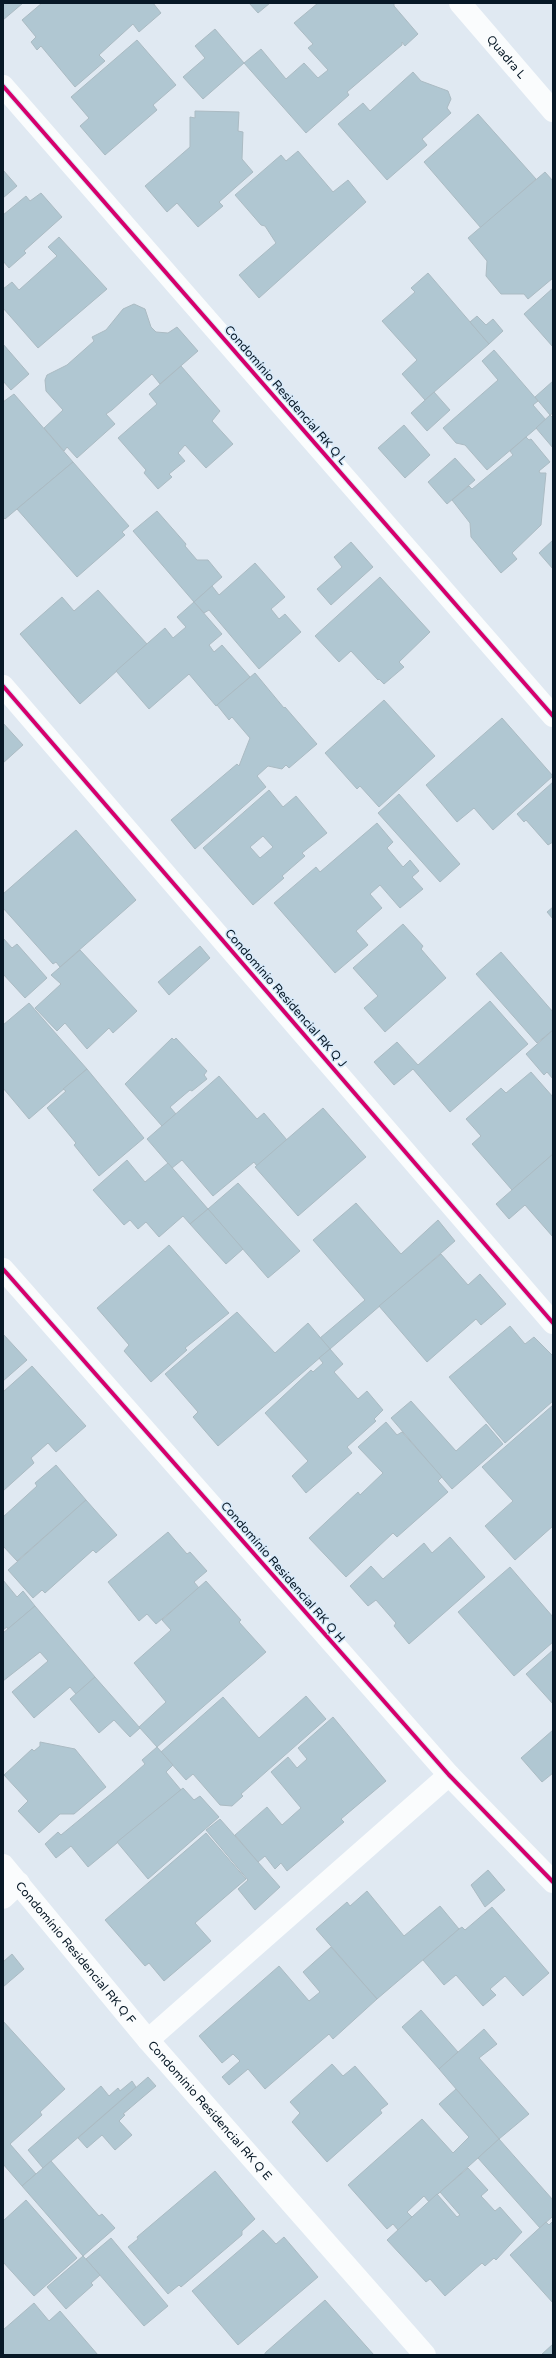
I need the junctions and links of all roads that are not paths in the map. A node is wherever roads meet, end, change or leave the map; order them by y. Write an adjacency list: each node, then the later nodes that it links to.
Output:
1 (460, 3): 3 (street, Quadra L)
2 (3, 86): 5 (street, Condomínio Residencial RK Q L)
3 (553, 111)
4 (3, 686): 7 (street, Condomínio Residencial RK Q J)
5 (553, 716)
6 (3, 1269): 8 (street, Condomínio Residencial RK Q H)
7 (553, 1323)
8 (449, 1776): 10 (street, Condomínio Residencial RK Q H); 13 (street, Condomínio Residencial RK Q E)
9 (3, 1865): 11 (street, Condomínio Residencial RK Q F)
10 (553, 1882)
11 (19, 1883): 12 (street); 13 (street, Condomínio Residencial RK Q F)
12 (3, 1898)
13 (148, 2040): 14 (street, Condomínio Residencial RK Q E)
14 (425, 2355)

